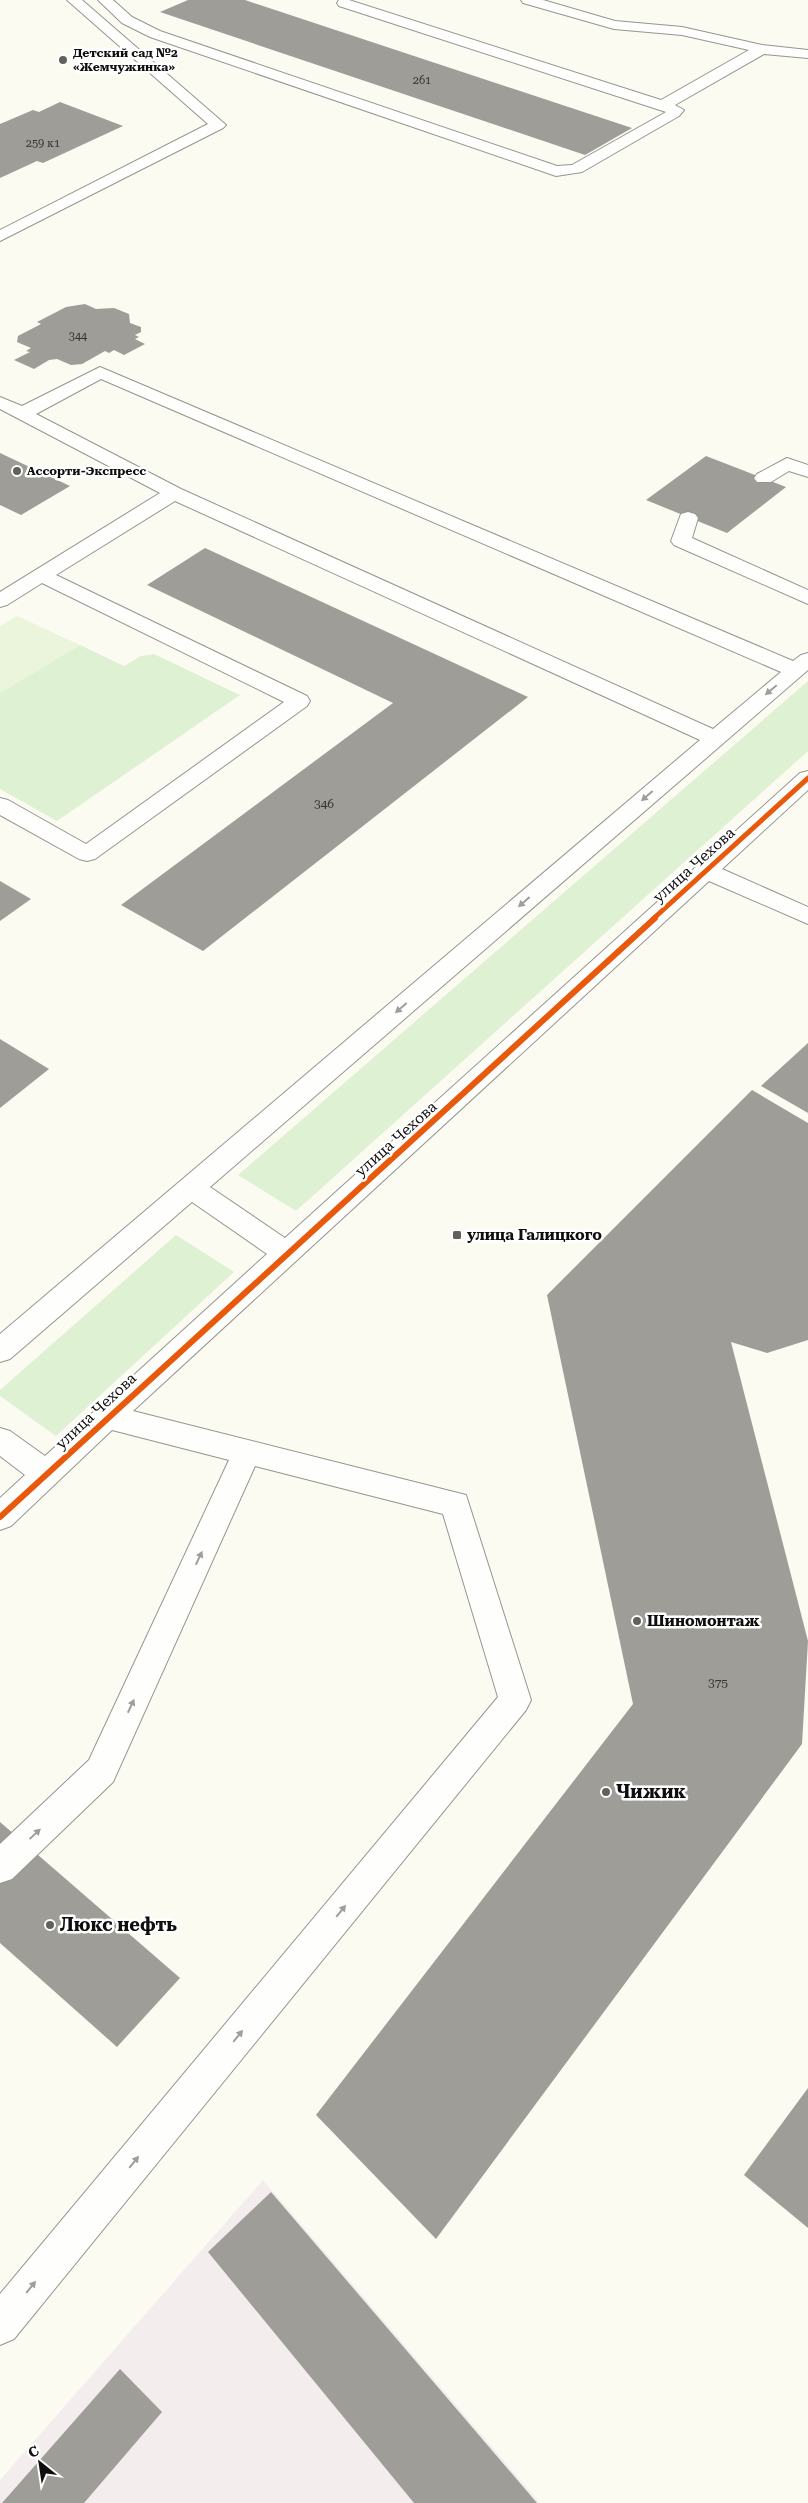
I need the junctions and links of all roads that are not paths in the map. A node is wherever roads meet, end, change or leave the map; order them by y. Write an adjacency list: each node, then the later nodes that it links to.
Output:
1 (74, 0): 8 (street)
2 (105, 0): 7 (street)
3 (528, 0): 5 (street)
4 (344, 3): 7 (street)
5 (762, 49): 6 (street); 7 (street)
6 (808, 54)
7 (664, 105)
8 (0, 236)
9 (0, 402): 10 (street)
10 (24, 413): 13 (street); 18 (street)
11 (808, 471): 12 (street)
12 (764, 478)
13 (174, 493): 15 (street); 19 (street)
14 (688, 518): 16 (street)
15 (42, 575): 17 (street); 21 (street)
16 (808, 598)
17 (0, 600)
18 (802, 664): 19 (street, one-way to 19)
19 (714, 738): 24 (street, one-way to 24)
20 (808, 778): 22 (street, улица Чехова)
21 (0, 805)
22 (707, 871): 23 (street); 25 (street, улица Чехова)
23 (808, 916)
24 (192, 1188): 25 (street); 26 (street)
25 (287, 1254): 27 (street, улица Чехова)
26 (0, 1352)
27 (107, 1417): 29 (street); 30 (street, улица Чехова)
28 (0, 1440): 30 (street)
29 (247, 1452): 32 (street, one-way to 29); 33 (street, one-way to 29)
30 (47, 1474): 31 (street, улица Чехова)
31 (0, 1517)
32 (0, 1867)
33 (0, 2325)

